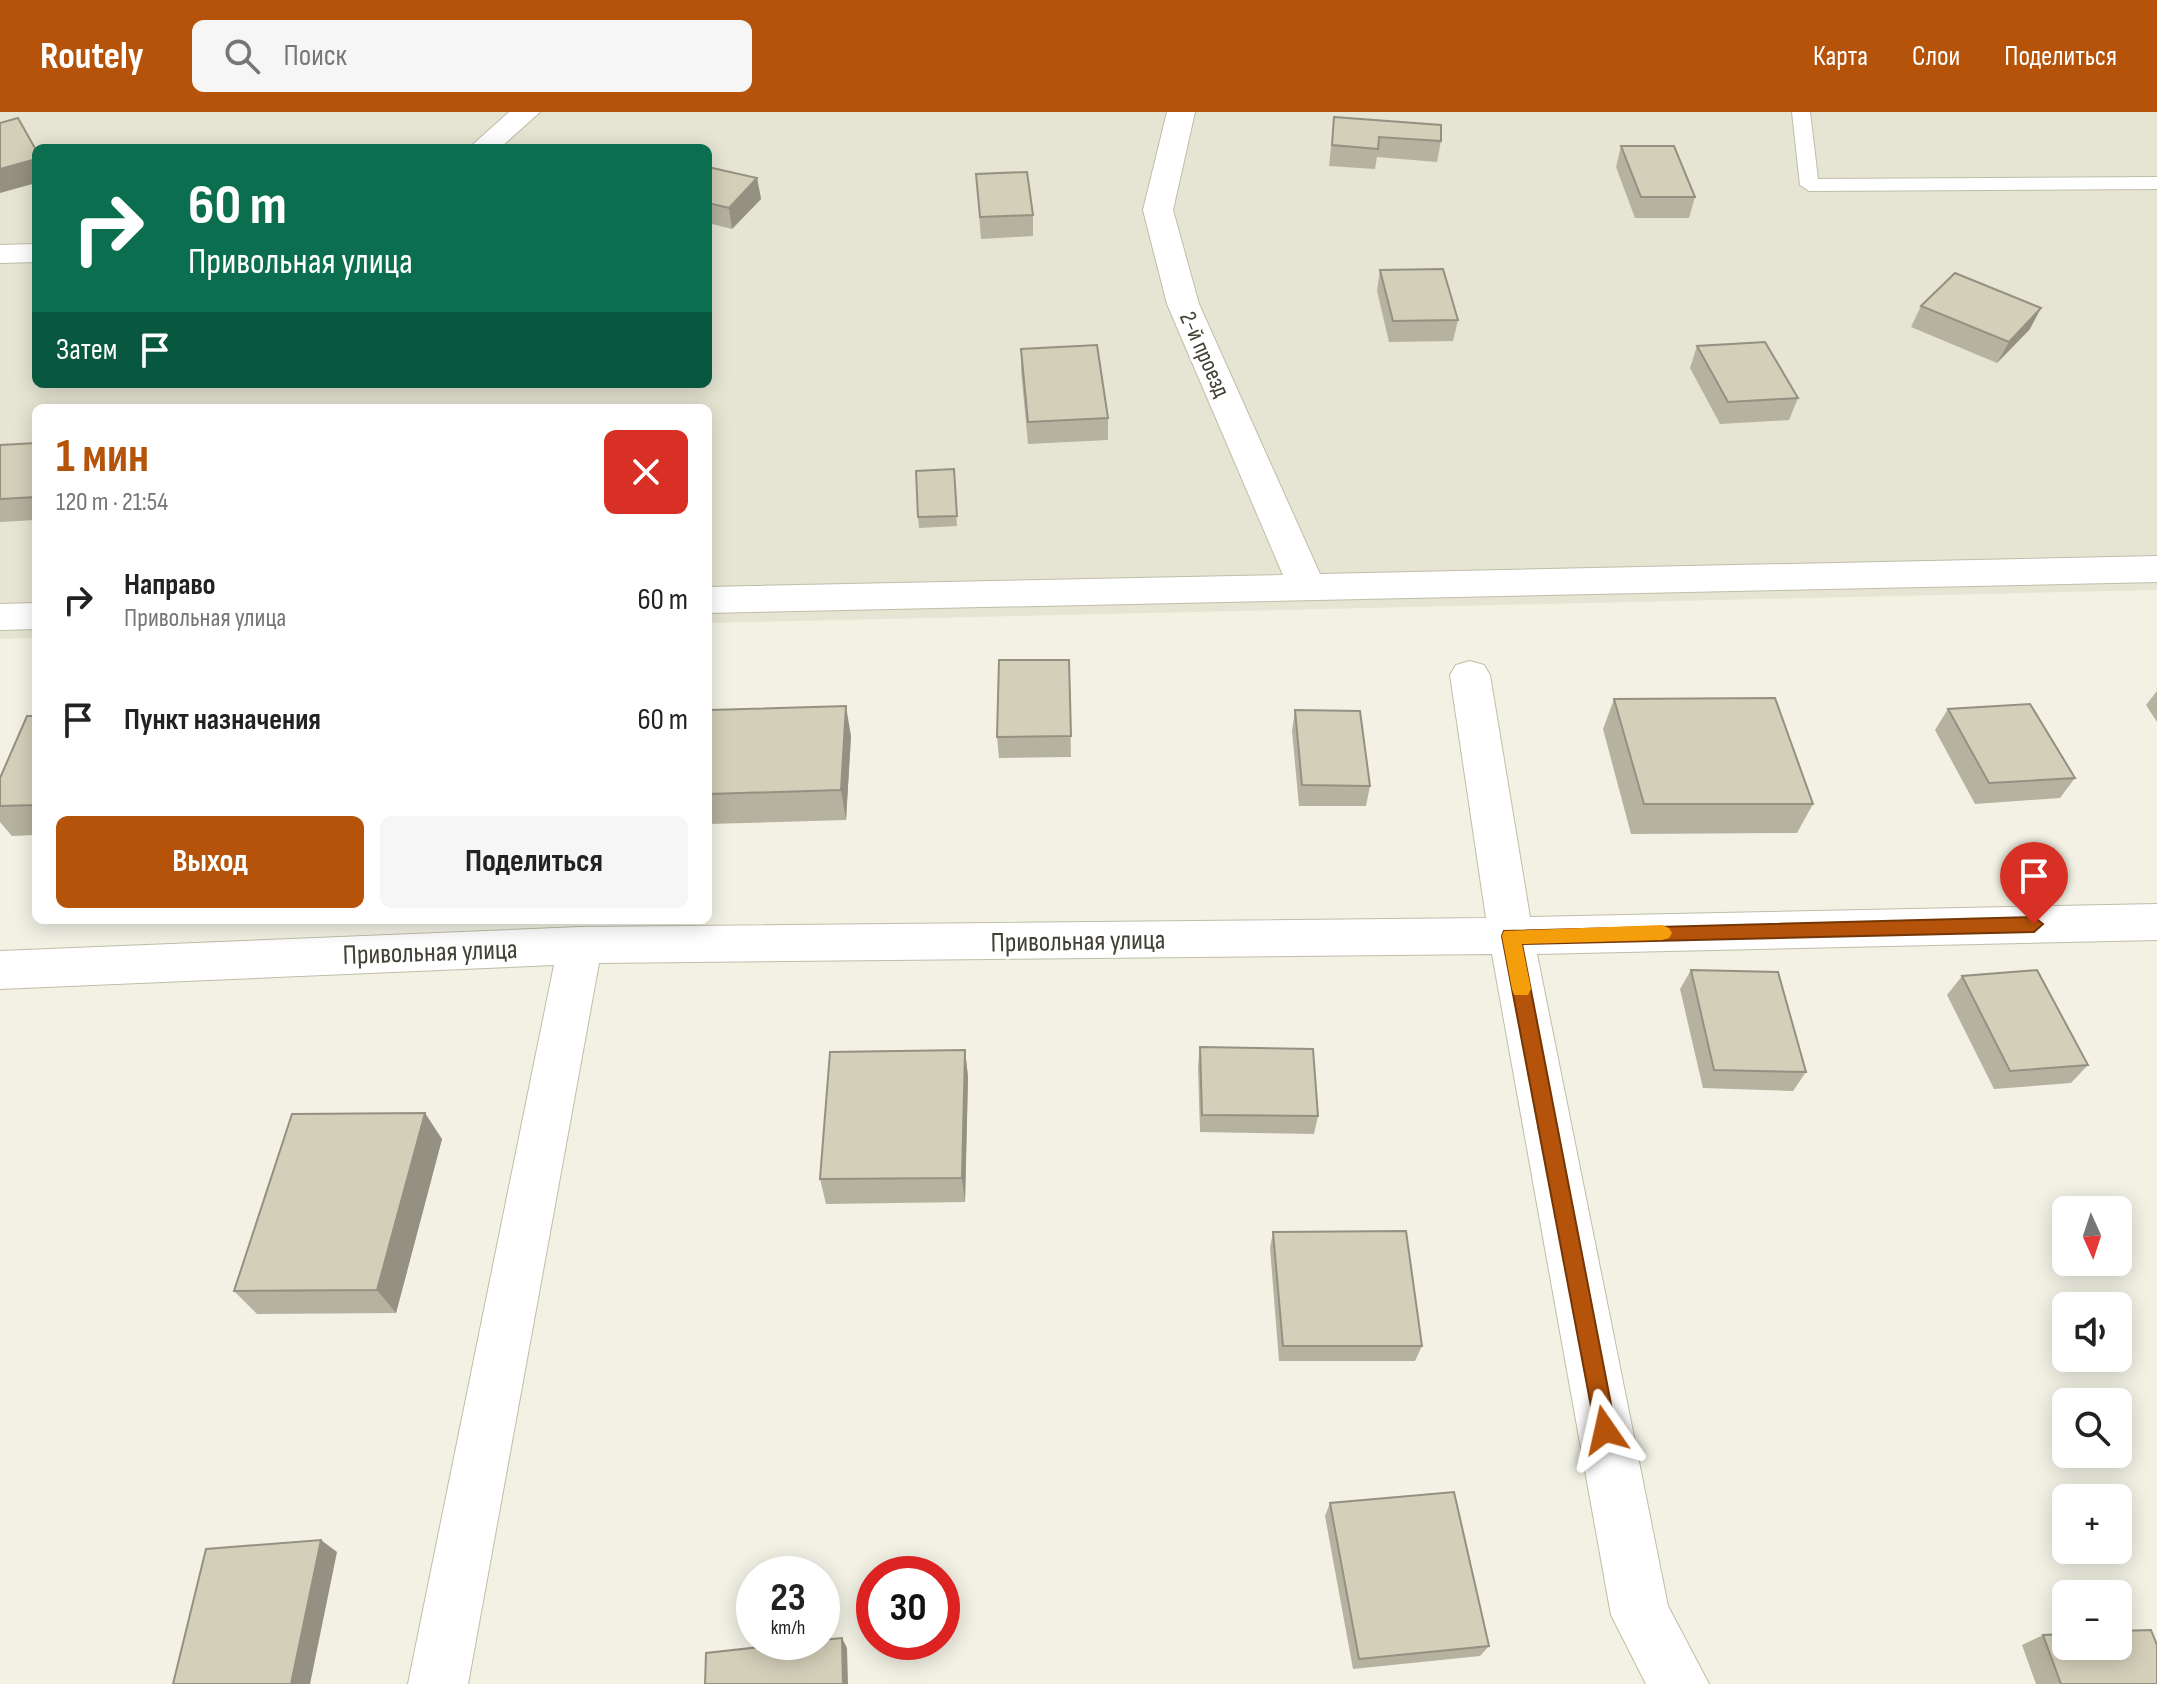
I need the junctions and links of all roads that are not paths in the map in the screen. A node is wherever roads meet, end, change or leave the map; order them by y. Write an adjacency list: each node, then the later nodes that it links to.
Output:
1 (526, 112): 4 (street)
2 (1181, 112): 9 (street, 2-й проезд)
3 (1801, 112): 5 (lane)
4 (488, 144)
5 (2157, 183)
6 (32, 253): 7 (street)
7 (0, 254)
8 (2157, 569): 9 (street)
9 (1307, 586): 10 (street)
10 (712, 600)
11 (32, 616): 12 (street)
12 (0, 617)
13 (1470, 675): 15 (street)
14 (2157, 922): 15 (street, Привольная улица)
15 (1511, 936): 16 (street, Привольная улица); 19 (street)
16 (580, 945): 17 (street, Привольная улица); 18 (street)
17 (0, 970)
18 (438, 1684)
19 (1679, 1684)

